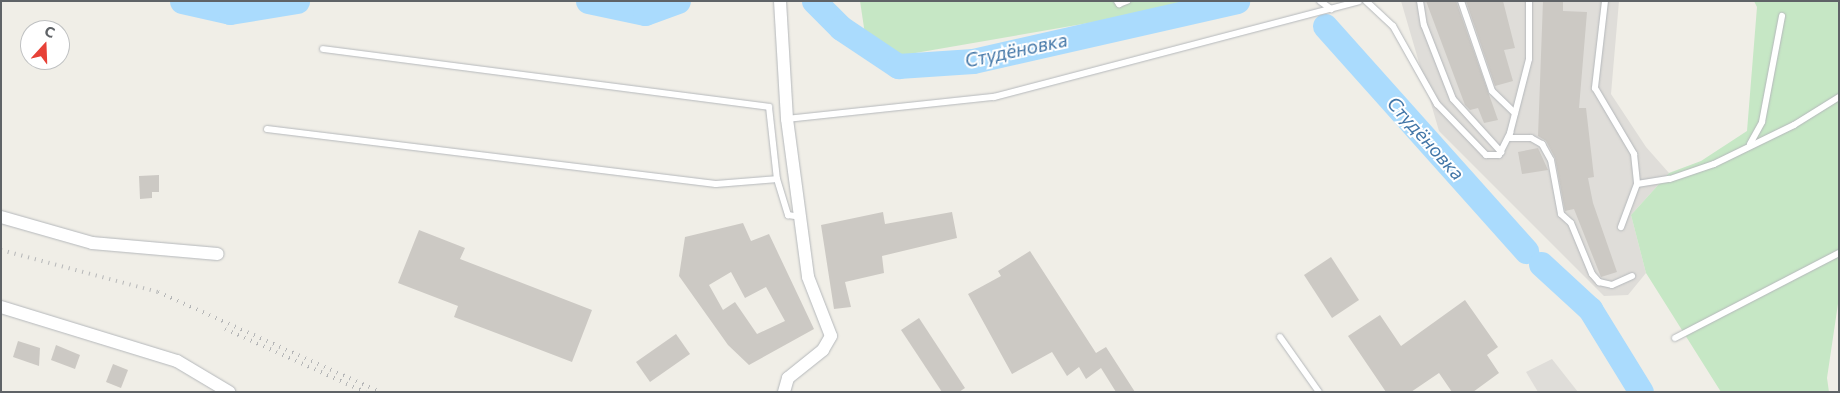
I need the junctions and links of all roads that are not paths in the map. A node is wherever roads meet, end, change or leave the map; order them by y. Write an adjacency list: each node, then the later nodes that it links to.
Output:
1 (780, 1): 16 (street)
2 (1117, 1): 3 (lane)
3 (1127, 1)
4 (1320, 1): 11 (lane)
5 (1359, 1): 11 (lane)
6 (1366, 1): 20 (lane)
7 (1420, 1): 20 (lane)
8 (1461, 1): 15 (lane)
9 (1529, 1): 15 (lane)
10 (1605, 1): 22 (lane)
11 (1331, 9): 16 (lane)
12 (1782, 16): 19 (lane)
13 (323, 49): 21 (lane)
14 (1839, 97): 19 (lane)
15 (1515, 113): 18 (lane)
16 (787, 119): 24 (street)
17 (267, 129): 21 (lane)
18 (1508, 138): 20 (lane); 28 (lane)
19 (1750, 144): 22 (lane)
20 (1501, 152)
21 (777, 180): 24 (lane)
22 (1637, 184): 25 (lane)
23 (1, 217): 26 (street)
24 (800, 217): 33 (street)
25 (1622, 227)
26 (218, 254)
27 (1839, 254): 31 (lane)
28 (1632, 276)
29 (1, 307): 32 (street)
30 (1280, 337): 34 (lane)
31 (1675, 338)
32 (229, 392)
33 (784, 392)
34 (1319, 392)

